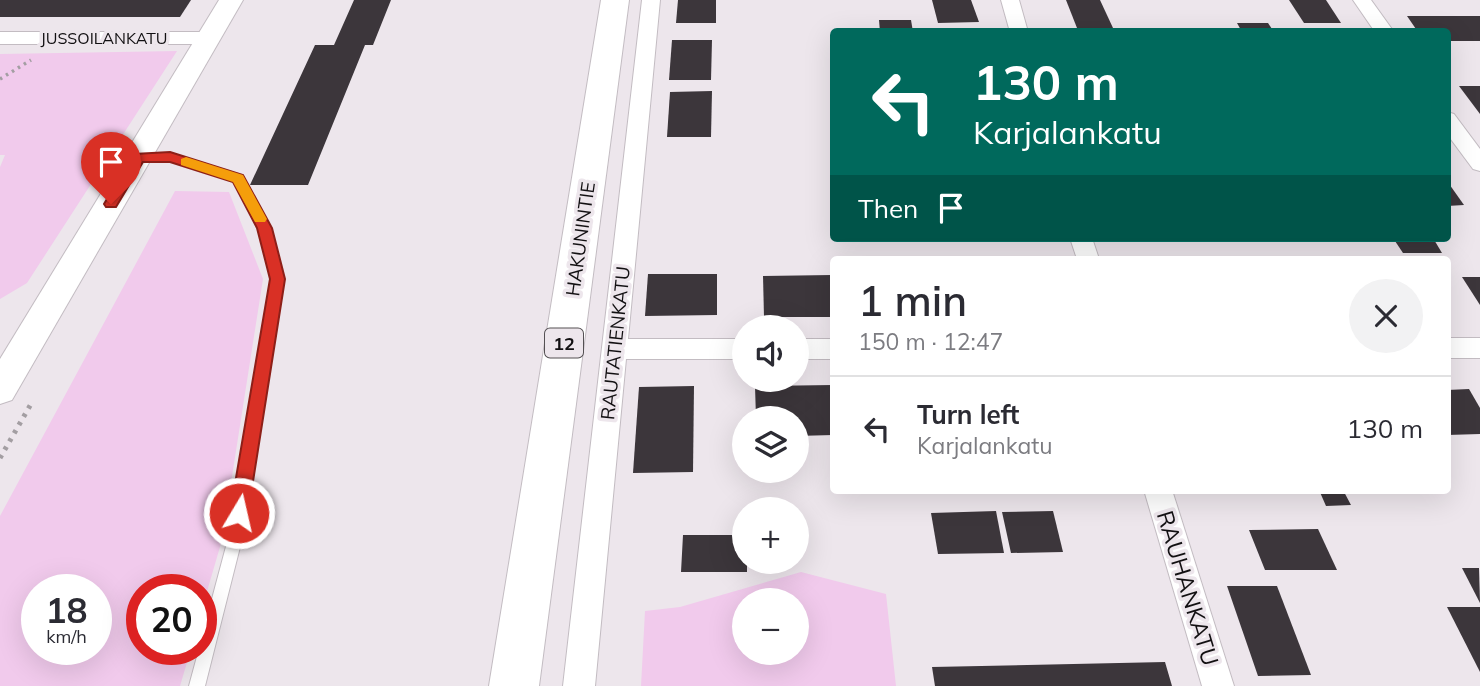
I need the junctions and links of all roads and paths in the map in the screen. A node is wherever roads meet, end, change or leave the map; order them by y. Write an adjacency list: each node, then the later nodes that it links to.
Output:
1 (231, 0): 9 (main road)
2 (615, 0): 22 (highway, HAKUNINTIE / 12)
3 (652, 0): 15 (street, RAUTATIENKATU)
4 (1010, 0): 6 (street)
5 (1362, 0): 7 (street)
6 (1018, 28)
7 (1382, 28)
8 (0, 38): 9 (street, JUSSOILANKATU)
9 (208, 38): 11 (main road)
10 (1451, 124): 12 (street)
11 (139, 157): 19 (main road); 21 (lane)
12 (1480, 164)
13 (1451, 348): 14 (street)
14 (1480, 348)
15 (614, 349): 16 (street); 23 (street, RAUTATIENKATU)
16 (732, 349)
17 (809, 349): 18 (street)
18 (830, 349)
19 (0, 389)
20 (1159, 494): 24 (street, RAUHANKATU)
21 (197, 686)
22 (514, 686)
23 (579, 686)
24 (1218, 686)

